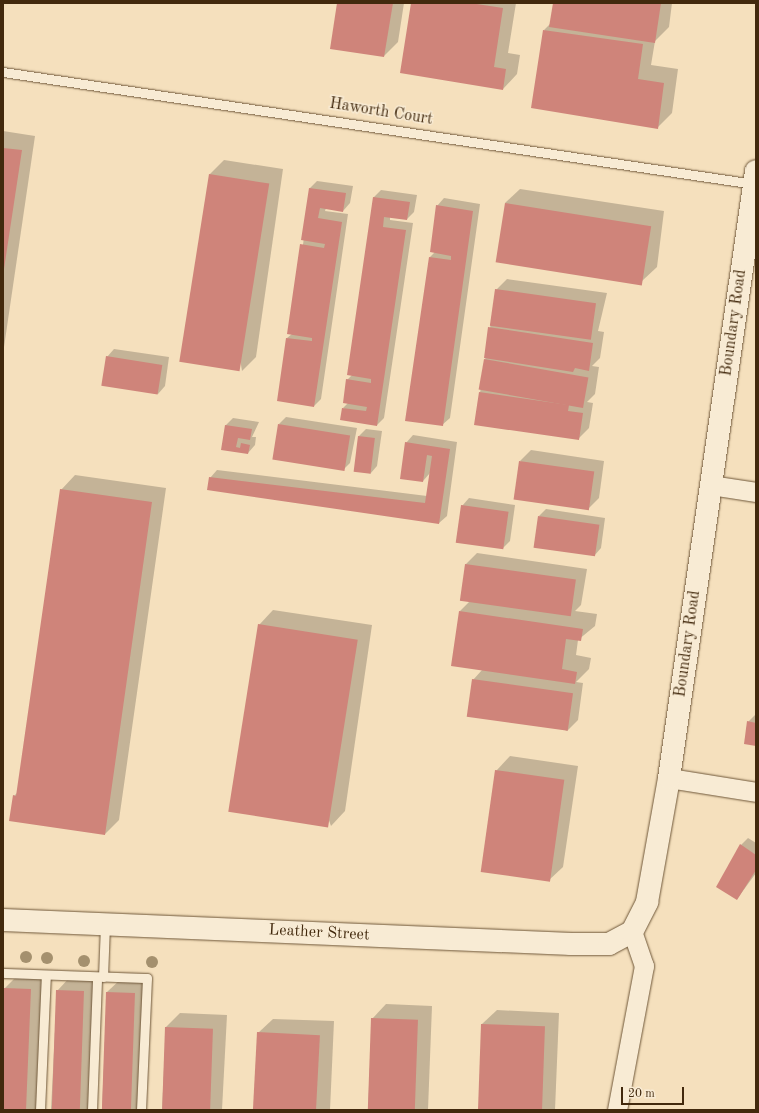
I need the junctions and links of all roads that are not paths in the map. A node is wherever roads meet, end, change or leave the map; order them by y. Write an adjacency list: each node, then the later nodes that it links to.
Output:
1 (3, 72): 2 (lane, Haworth Court)
2 (755, 178): 3 (street, Boundary Road)
3 (712, 485): 4 (street); 5 (street, Boundary Road)
4 (756, 492)
5 (669, 778): 6 (street); 9 (street, Boundary Road)
6 (756, 792)
7 (3, 920): 8 (street, Leather Street)
8 (105, 924): 9 (street, Leather Street); 12 (lane)
9 (632, 932): 16 (street)
10 (3, 973): 11 (lane)
11 (46, 975): 12 (lane); 13 (lane)
12 (100, 977): 14 (lane); 15 (lane)
13 (40, 1110)
14 (92, 1110)
15 (141, 1110)
16 (617, 1110)

